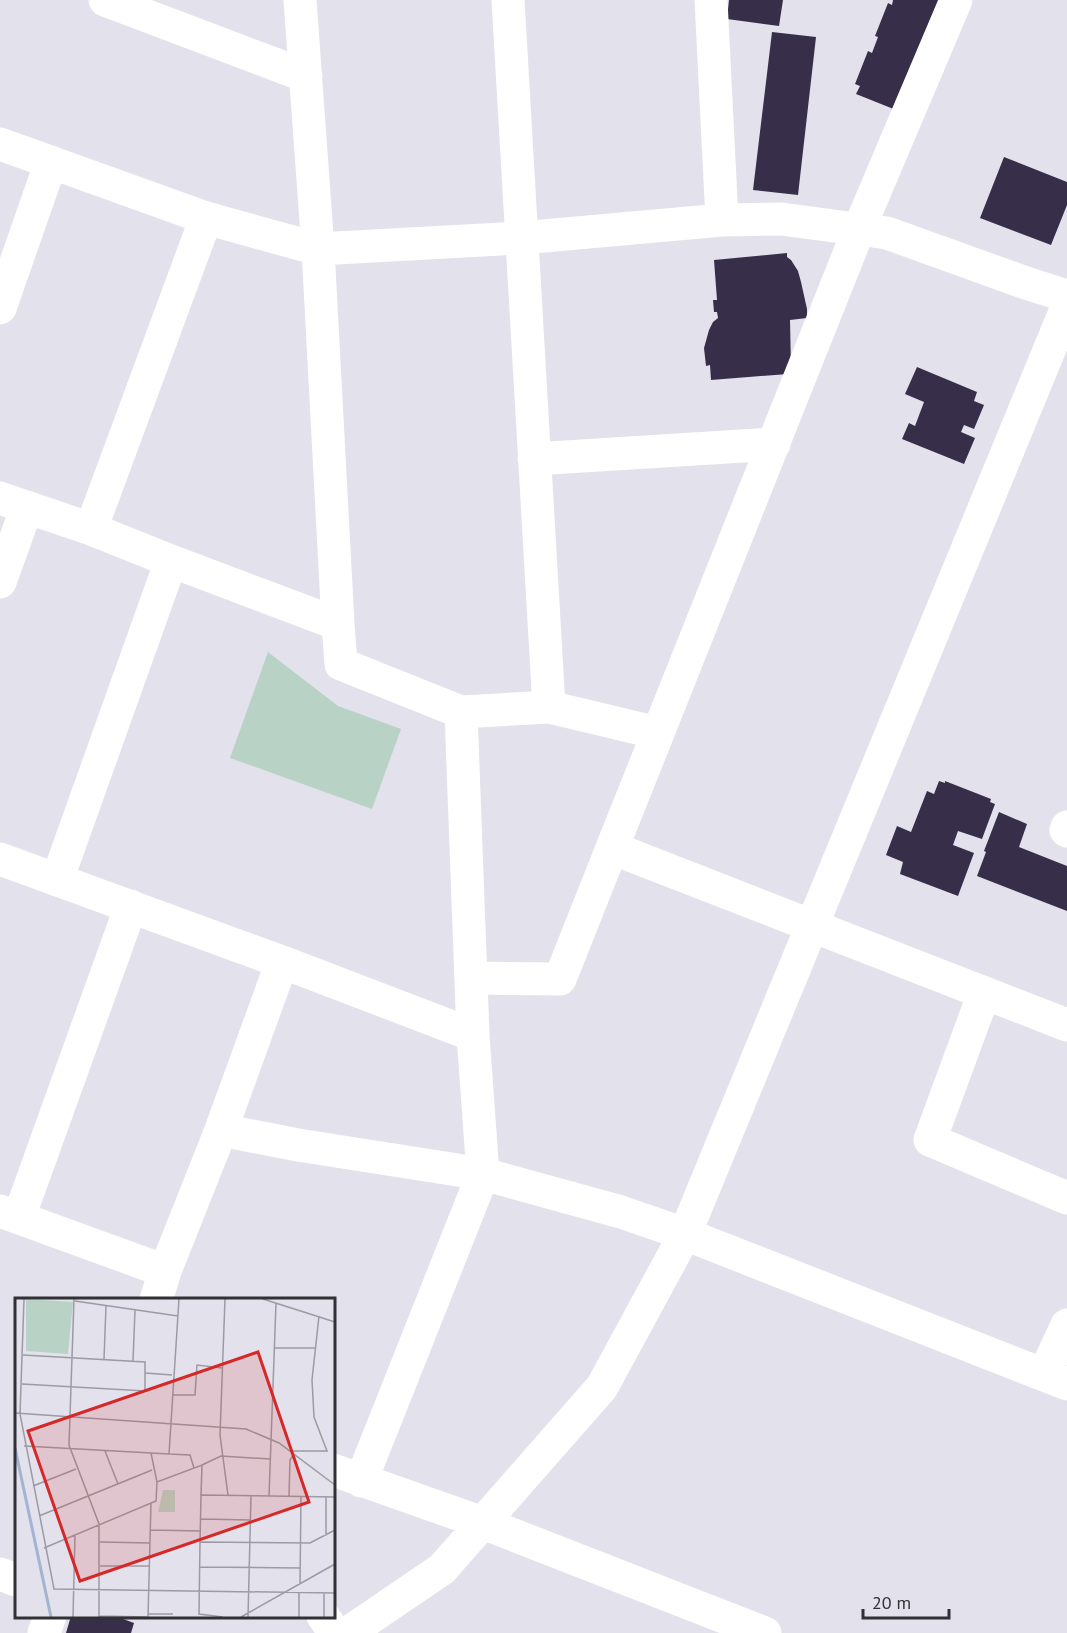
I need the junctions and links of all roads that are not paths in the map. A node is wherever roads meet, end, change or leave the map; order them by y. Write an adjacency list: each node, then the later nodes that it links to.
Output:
1 (105, 0): 6 (street)
2 (300, 0): 6 (street)
3 (508, 0): 12 (street)
4 (711, 0): 10 (street)
5 (956, 0): 11 (street)
6 (306, 76): 13 (street)
7 (0, 144): 8 (street)
8 (51, 162): 9 (street); 16 (street)
9 (206, 218): 13 (street); 20 (street)
10 (722, 220): 11 (street); 12 (street)
11 (859, 229): 14 (street); 17 (street)
12 (521, 238): 13 (street); 18 (street)
13 (318, 249): 23 (street)
14 (1067, 296)
15 (1067, 307): 31 (street)
16 (0, 308)
17 (774, 444): 18 (street); 26 (street)
18 (534, 459): 24 (street)
19 (13, 502): 20 (street); 22 (street)
20 (91, 529): 21 (street)
21 (171, 561): 23 (street); 29 (street)
22 (0, 582)
23 (338, 624): 25 (street)
24 (549, 706): 25 (street); 26 (street)
25 (461, 712): 33 (street)
26 (658, 733): 27 (street)
27 (612, 848): 31 (street); 33 (street)
28 (0, 859): 29 (street)
29 (57, 880): 30 (street)
30 (131, 906): 32 (street); 40 (street)
31 (813, 926): 34 (street); 41 (street)
32 (282, 962): 36 (street); 37 (street)
33 (471, 978): 36 (street)
34 (984, 993): 35 (street); 39 (street)
35 (1067, 1025)
36 (473, 1035): 38 (street)
37 (221, 1130): 38 (street); 42 (street)
38 (483, 1174): 41 (street); 45 (street)
39 (1067, 1198)
40 (10, 1214): 42 (street)
41 (685, 1234): 44 (street); 46 (street)
42 (160, 1286)
43 (1067, 1324): 44 (street)
44 (1056, 1379)
45 (347, 1475): 46 (street)
46 (483, 1522): 51 (street); 54 (street)
47 (0, 1574): 48 (street)
48 (15, 1580)
49 (50, 1618): 52 (street)
50 (324, 1618): 53 (street)
51 (362, 1628)
52 (44, 1633)
53 (335, 1633)
54 (765, 1633)

